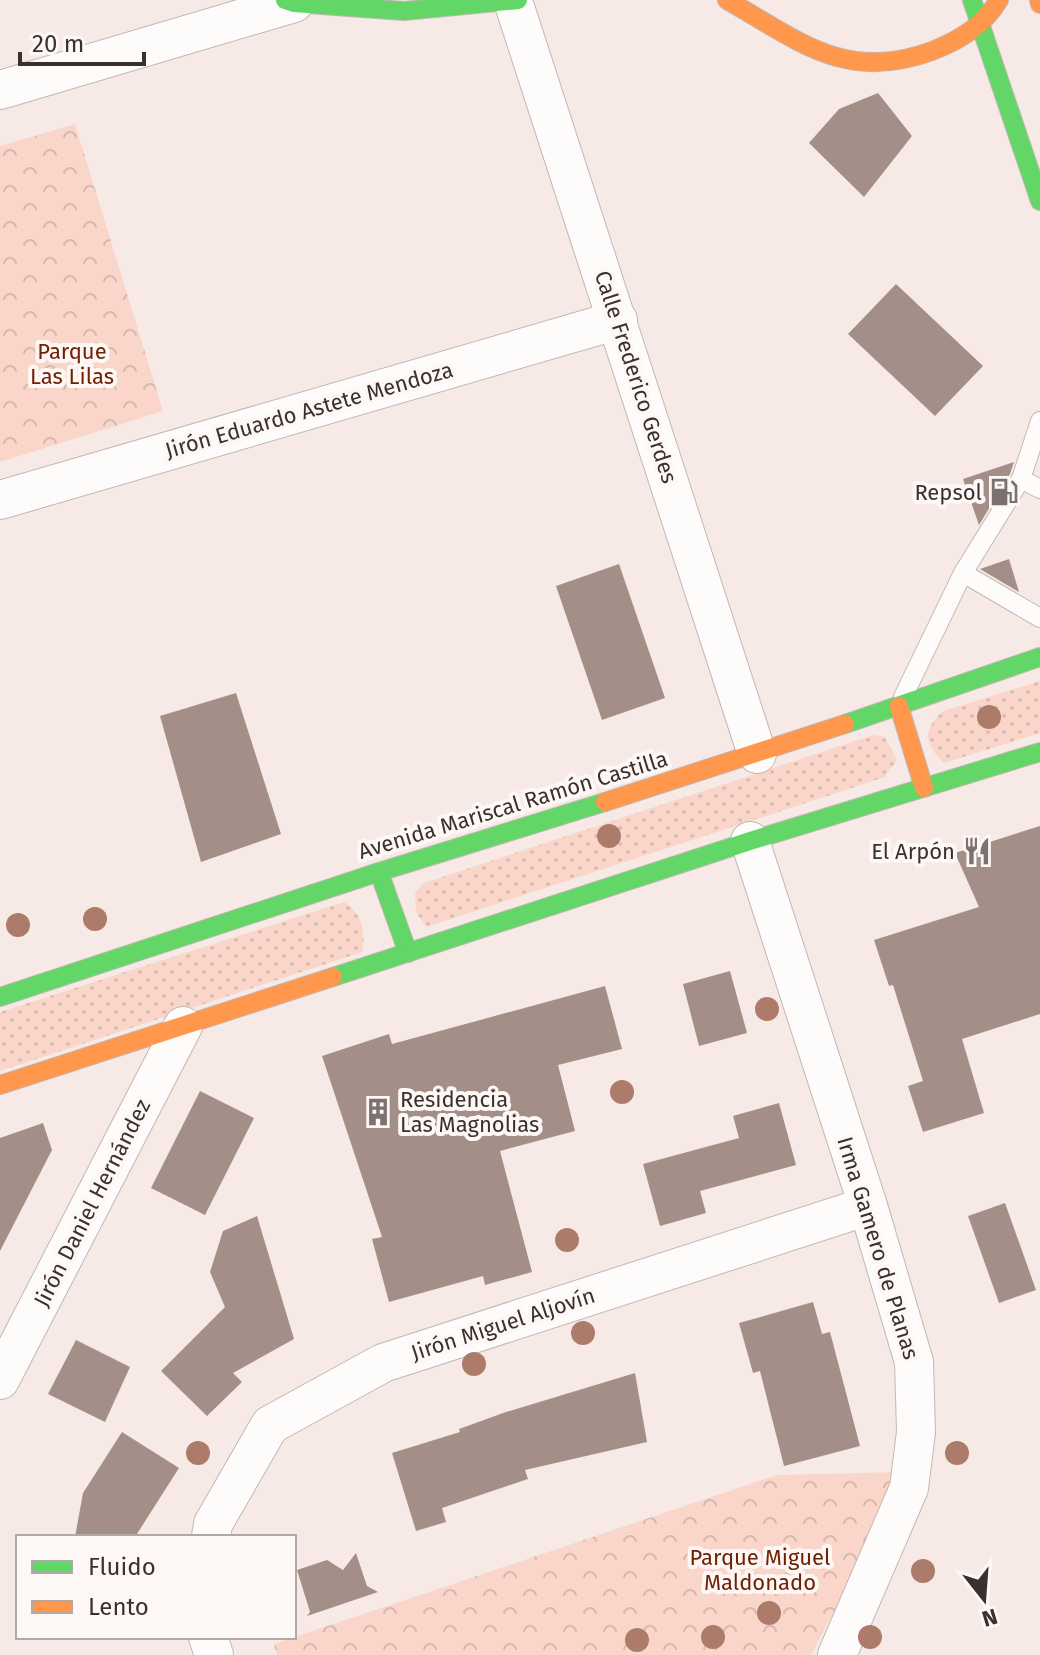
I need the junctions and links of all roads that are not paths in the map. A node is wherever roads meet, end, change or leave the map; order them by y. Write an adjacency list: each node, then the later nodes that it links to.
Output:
1 (727, 0): 6 (main road)
2 (972, 0): 6 (main road)
3 (999, 0): 6 (main road)
4 (515, 1): 5 (main road); 9 (street, Calle Frederico Gerdes)
5 (290, 2): 7 (street)
6 (981, 26): 8 (main road)
7 (0, 90)
8 (1040, 201)
9 (618, 320): 13 (street, Jirón Eduardo Astete Mendoza); 19 (street, Calle Frederico Gerdes)
10 (1040, 421): 11 (lane)
11 (1021, 479): 12 (lane); 14 (lane)
12 (1040, 489)
13 (0, 500)
14 (963, 573): 15 (lane); 17 (lane)
15 (1040, 618)
16 (1040, 657): 17 (main road, Avenida Mariscal Ramón Castilla)
17 (899, 706): 19 (main road, Avenida Mariscal Ramón Castilla); 20 (main road)
18 (1040, 752): 20 (main road)
19 (757, 754): 22 (main road, Avenida Mariscal Ramón Castilla)
20 (924, 788): 21 (main road)
21 (750, 841): 23 (main road); 27 (street, Irma Gamero de Planas)
22 (379, 872): 23 (main road); 24 (main road, Avenida Mariscal Ramón Castilla)
23 (408, 953): 25 (main road)
24 (0, 997)
25 (183, 1026): 26 (main road); 28 (street, Jirón Daniel Hernández)
26 (0, 1085)
27 (868, 1206): 29 (street, Jirón Miguel Aljovín); 30 (street, Irma Gamero de Planas)
28 (0, 1380)
29 (211, 1535)
30 (837, 1655)

